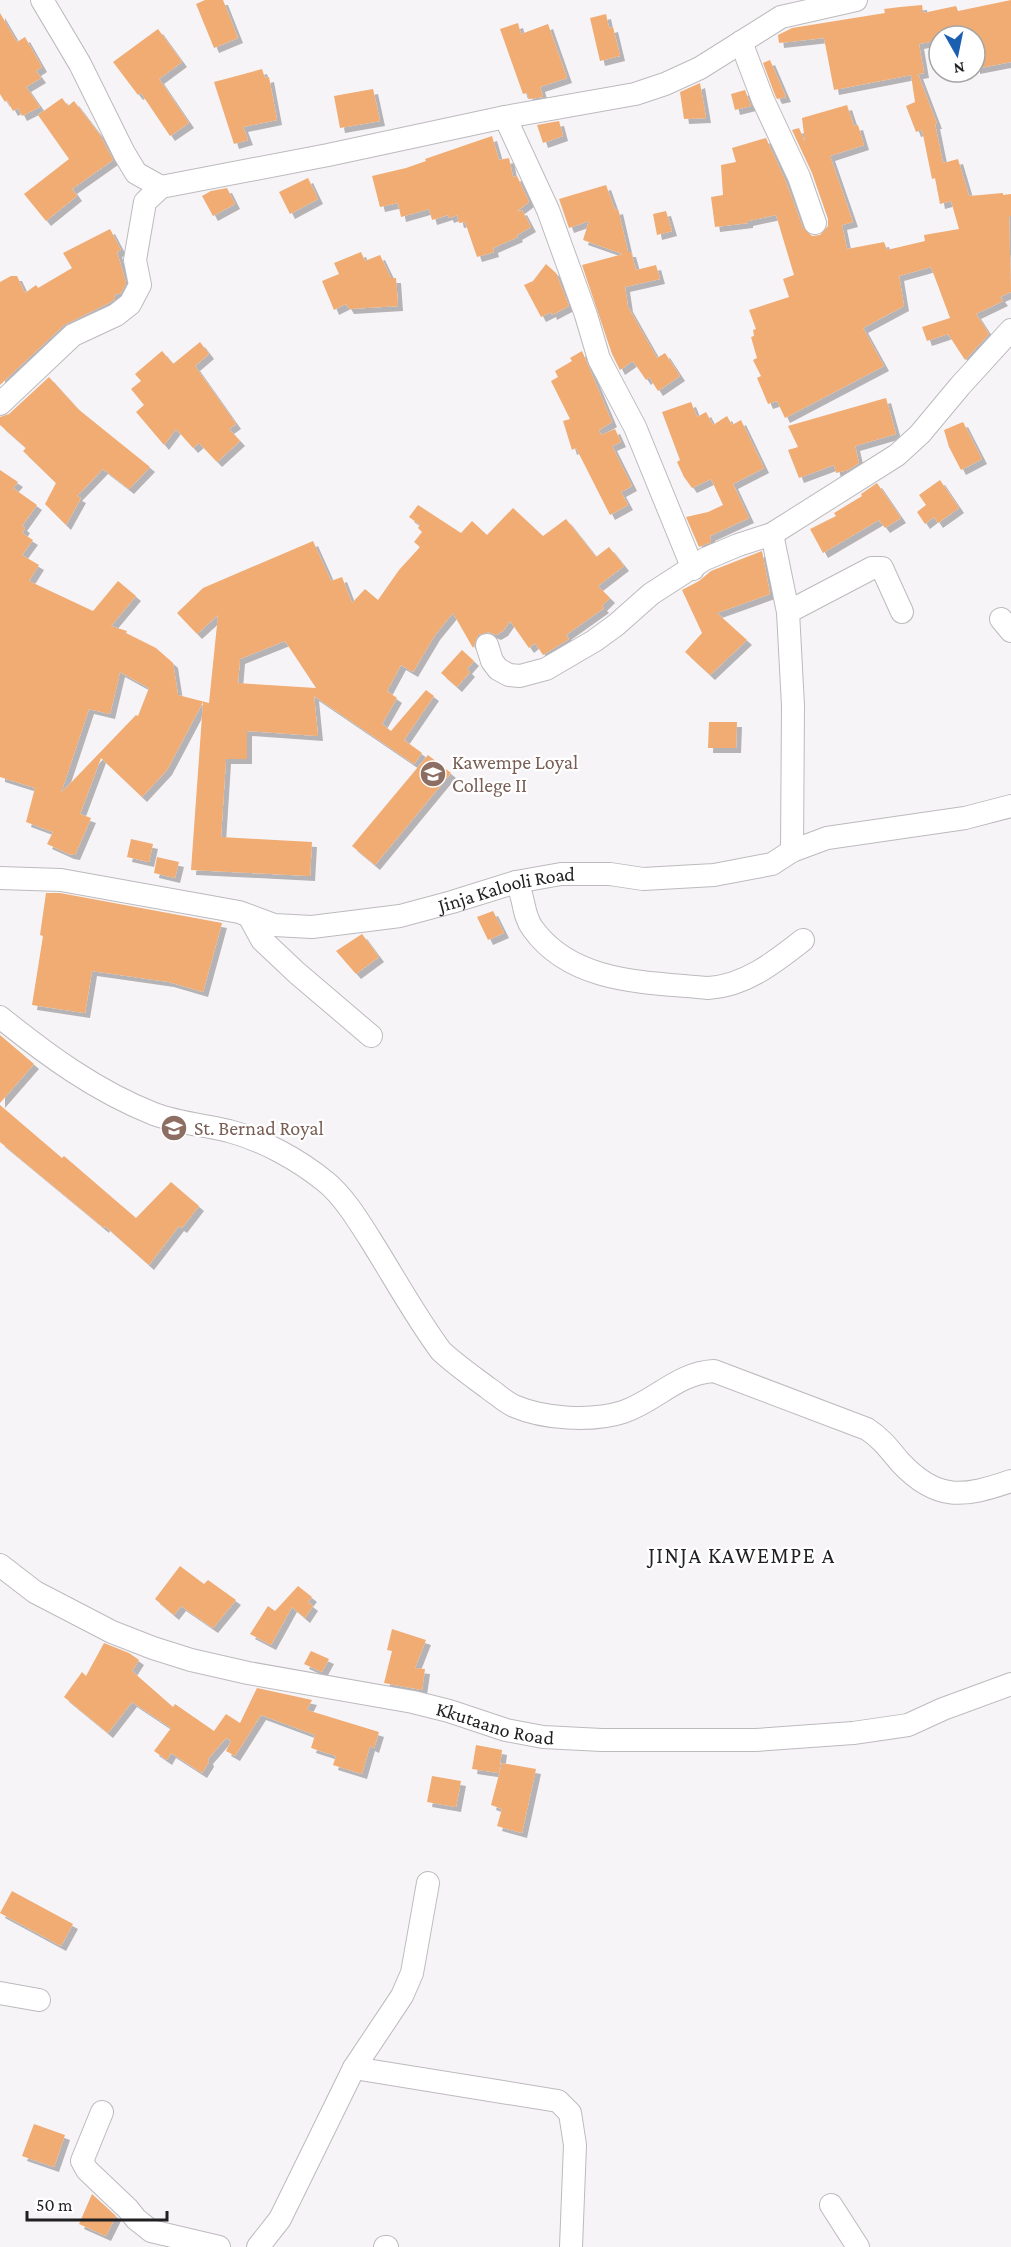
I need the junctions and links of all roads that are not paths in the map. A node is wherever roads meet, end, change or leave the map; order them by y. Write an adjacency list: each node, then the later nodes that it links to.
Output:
1 (42, 0): 5 (street)
2 (856, 0): 3 (street)
3 (741, 42): 4 (street); 6 (street)
4 (505, 117): 5 (street); 10 (street)
5 (161, 187): 8 (street)
6 (815, 223)
7 (1011, 330): 9 (street)
8 (0, 404)
9 (772, 534): 10 (street); 11 (street)
10 (693, 569): 13 (street)
11 (788, 612): 12 (street); 15 (street)
12 (902, 612)
13 (487, 645)
14 (1011, 806): 15 (street, Jinja Kalooli Road)
15 (792, 851): 17 (street, Jinja Kalooli Road)
16 (0, 878): 18 (street, Jinja Kalooli Road)
17 (516, 882): 18 (street, Jinja Kalooli Road); 19 (street)
18 (249, 916): 21 (street)
19 (803, 940)
20 (0, 1017): 22 (street)
21 (370, 1036)
22 (1011, 1481)
23 (0, 1565): 24 (street, Kkutaano Road)
24 (1011, 1684)
25 (428, 1883): 28 (street)
26 (0, 1993): 27 (street)
27 (39, 2000)
28 (354, 2068): 32 (street); 33 (street)
29 (102, 2112): 31 (street)
30 (831, 2205): 34 (street)
31 (219, 2247)
32 (258, 2247)
33 (571, 2247)
34 (858, 2247)

